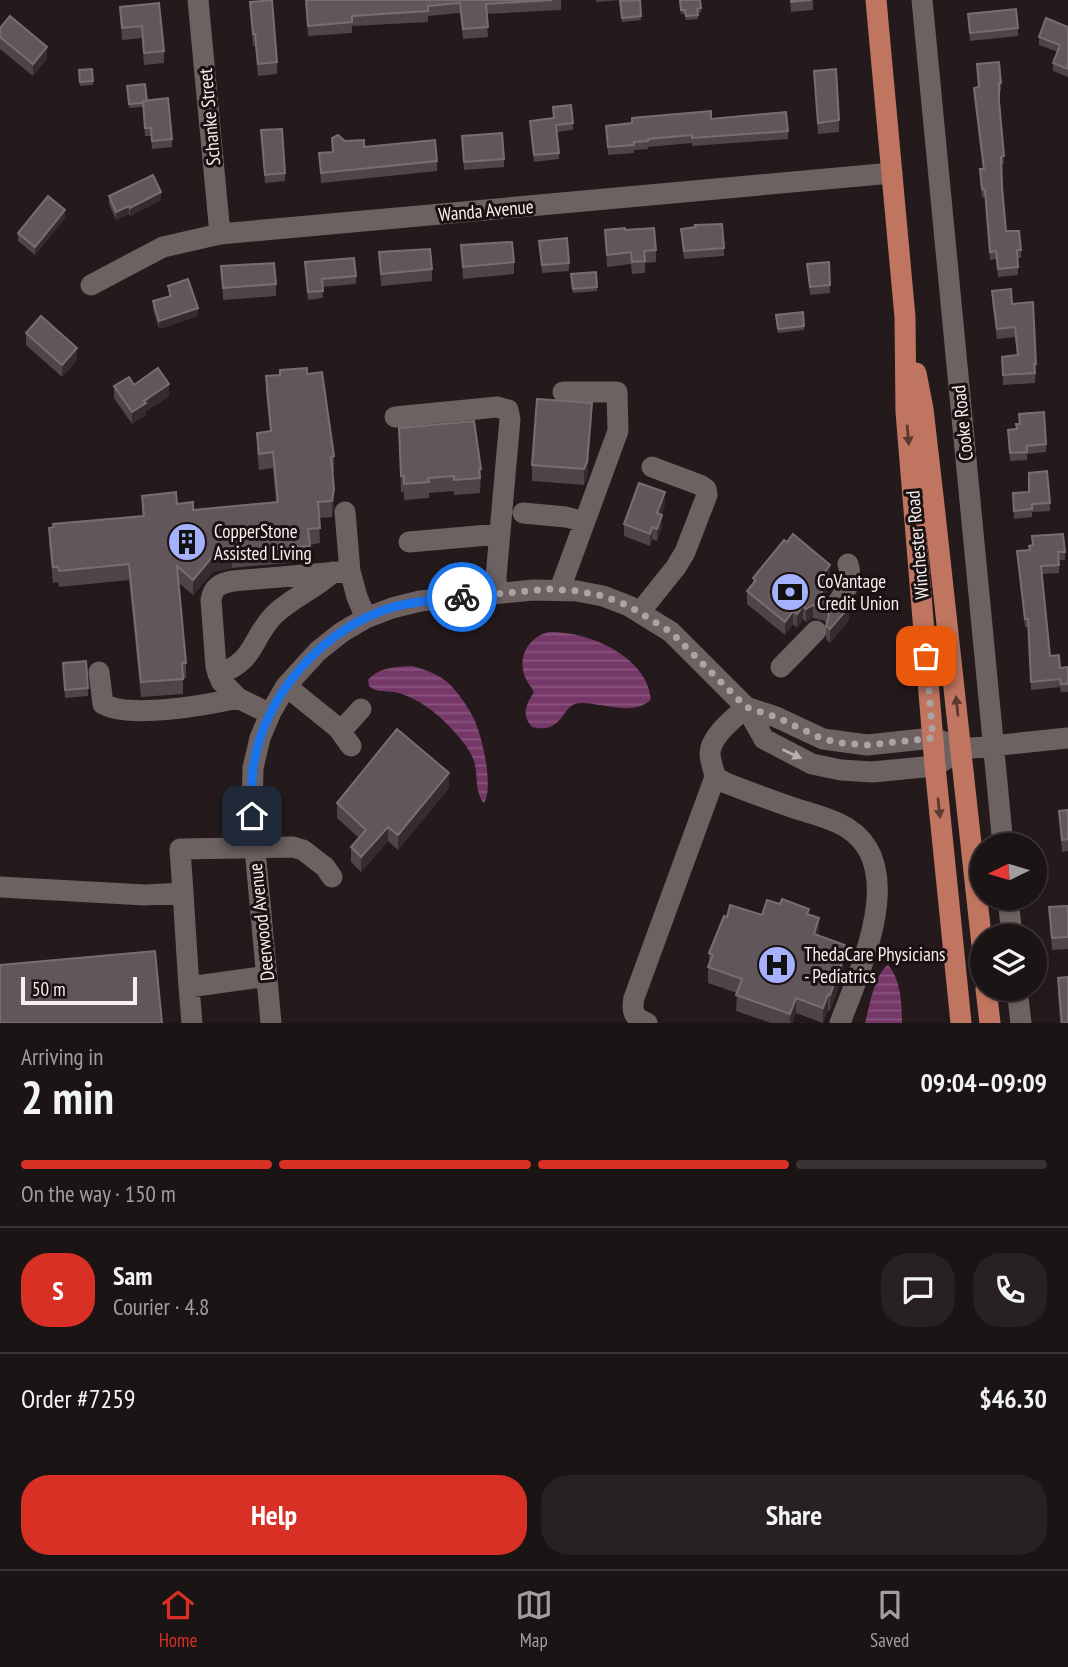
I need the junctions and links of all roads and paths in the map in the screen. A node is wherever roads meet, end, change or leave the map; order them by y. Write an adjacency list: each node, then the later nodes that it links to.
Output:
1 (198, 0): 5 (street, Schanke Street)
2 (876, 0): 4 (main road, Winchester Road)
3 (922, 0): 34 (street, Cooke Road)
4 (892, 173): 5 (street, Wanda Avenue); 7 (main road, Winchester Road)
5 (220, 234): 6 (street, Wanda Avenue)
6 (91, 285)
7 (905, 317): 33 (main road, Winchester Road, one-way to 33); 35 (main road, Winchester Road, one-way to 7)
8 (563, 392): 13 (street)
9 (395, 417): 14 (street)
10 (652, 467): 21 (street)
11 (345, 512): 17 (street)
12 (523, 513): 13 (street)
13 (584, 522): 18 (street)
14 (500, 534): 15 (street); 19 (street)
15 (409, 542)
16 (848, 564): 20 (street)
17 (341, 572): 22 (street); 26 (street); 26 (street)
18 (560, 589): 19 (street, Deerwood Avenue); 21 (street, Deerwood Avenue)
19 (497, 592): 22 (street, Deerwood Avenue)
20 (834, 608)
21 (640, 612): 29 (street, Deerwood Avenue)
22 (366, 618): 27 (street, Deerwood Avenue)
23 (816, 631): 24 (street)
24 (781, 667)
25 (99, 672): 28 (street)
26 (218, 674): 28 (street)
27 (286, 686): 30 (street); 31 (street, Deerwood Avenue)
28 (238, 698): 31 (street)
29 (746, 707): 33 (street, Deerwood Avenue); 36 (street, Deerwood Avenue, one-way to 36); 37 (street)
30 (360, 709)
31 (270, 714): 39 (street, Deerwood Avenue)
32 (1068, 737): 34 (street)
33 (933, 738): 35 (street, Deerwood Avenue); 36 (main road, Winchester Road)
34 (993, 745): 35 (street); 38 (street, Cooke Road)
35 (962, 749): 36 (street, Deerwood Avenue); 43 (main road, Winchester Road)
36 (935, 766): 52 (main road, Winchester Road, one-way to 52)
37 (715, 777): 50 (street); 51 (street)
38 (1002, 833)
39 (254, 847): 40 (street); 42 (street); 44 (street, Deerwood Avenue)
40 (331, 877)
41 (0, 887): 42 (street)
42 (183, 893): 45 (street)
43 (980, 924)
44 (267, 976): 45 (street); 49 (street, Deerwood Avenue)
45 (189, 987): 48 (street)
46 (987, 1001): 53 (main road)
47 (1018, 1001): 54 (street)
48 (192, 1023)
49 (271, 1023)
50 (647, 1023)
51 (840, 1023)
52 (961, 1023)
53 (990, 1023)
54 (1021, 1023)

